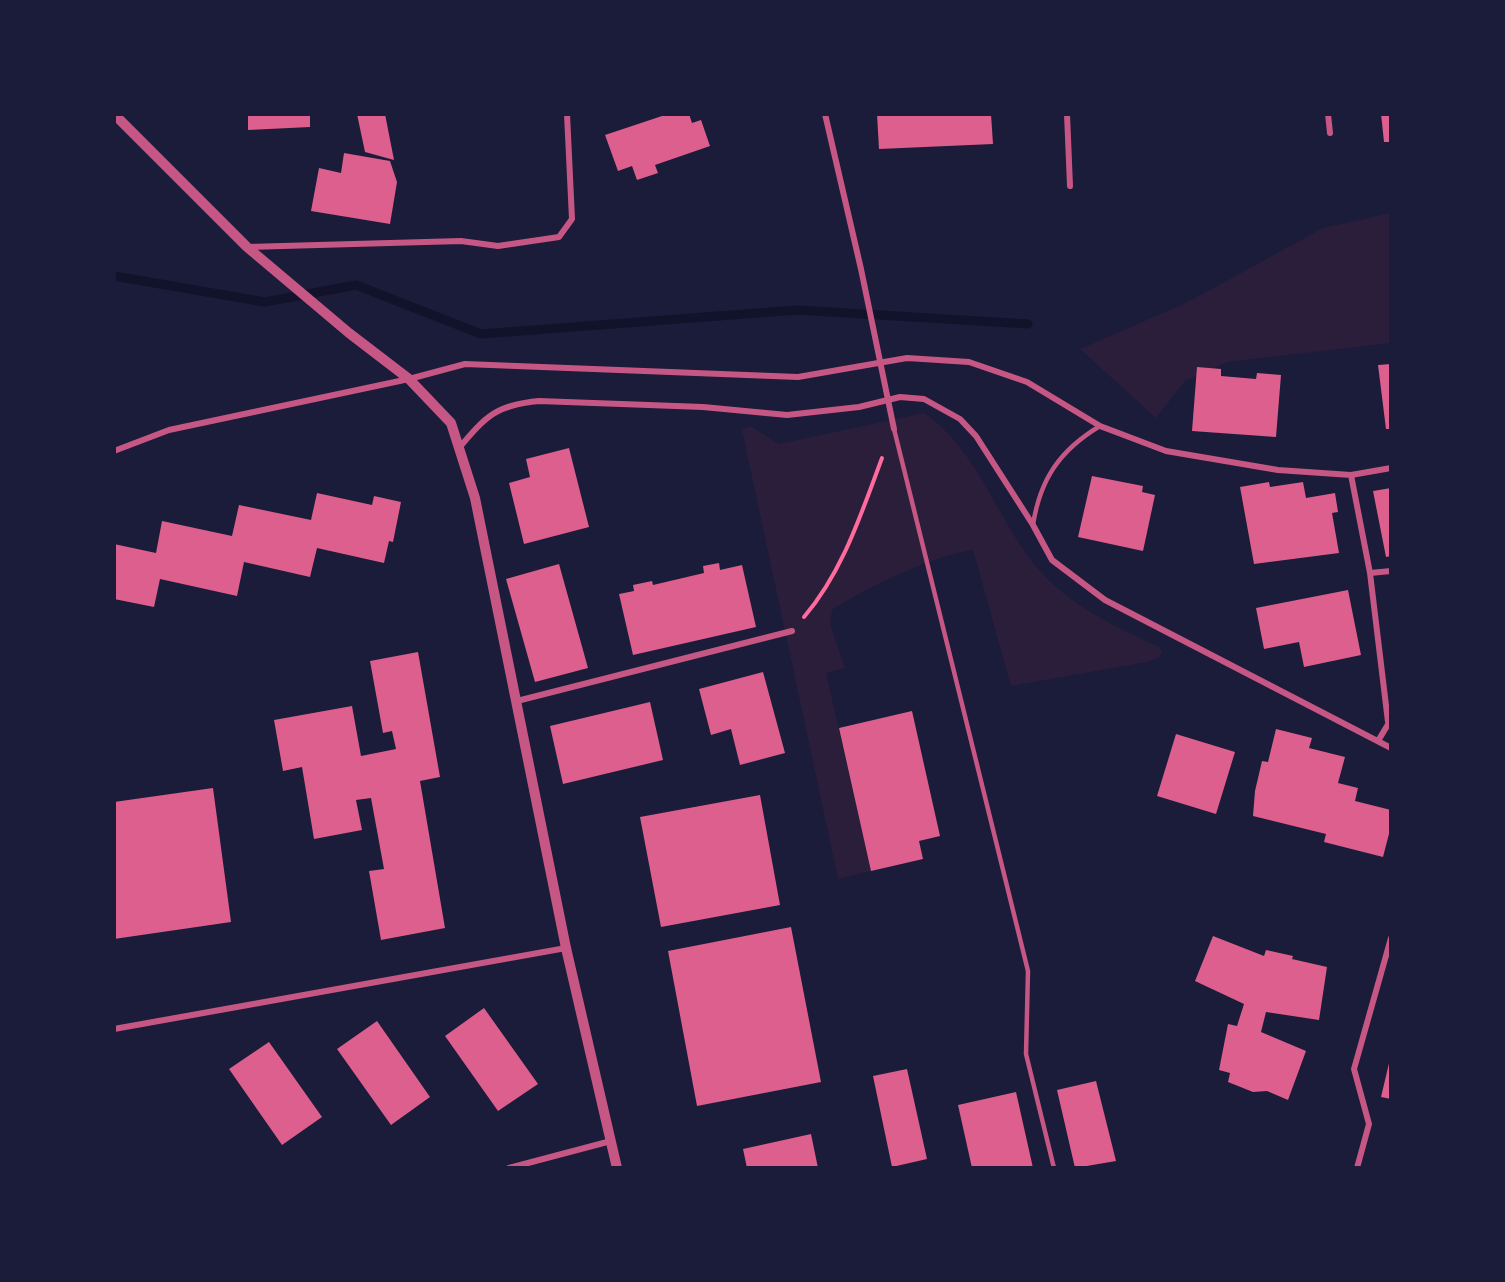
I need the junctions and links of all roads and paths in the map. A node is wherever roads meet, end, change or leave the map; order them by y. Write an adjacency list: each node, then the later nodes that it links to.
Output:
1 (114, 114): 8 (street)
2 (567, 114): 8 (street)
3 (825, 114): 11 (street)
4 (1067, 114): 7 (street)
5 (1329, 114): 6 (street)
6 (1330, 133)
7 (1070, 186)
8 (247, 247): 9 (street)
9 (409, 379): 10 (street); 12 (street); 13 (street)
10 (1100, 426): 15 (street); 16 (lane)
11 (894, 429): 19 (path); 30 (lane)
12 (459, 448): 16 (street); 20 (street)
13 (114, 451)
14 (1391, 468): 15 (street)
15 (1351, 475): 18 (street)
16 (1033, 525): 22 (street)
17 (1391, 571): 18 (street)
18 (1370, 573): 21 (street)
19 (792, 631): 20 (street)
20 (517, 701): 25 (street)
21 (1390, 722): 22 (street)
22 (1378, 741): 23 (street)
23 (1391, 748)
24 (1391, 938): 31 (street)
25 (566, 948): 26 (street); 27 (street)
26 (114, 1029)
27 (611, 1141): 28 (street); 29 (street)
28 (509, 1168)
29 (617, 1168)
30 (1054, 1168)
31 (1357, 1168)

